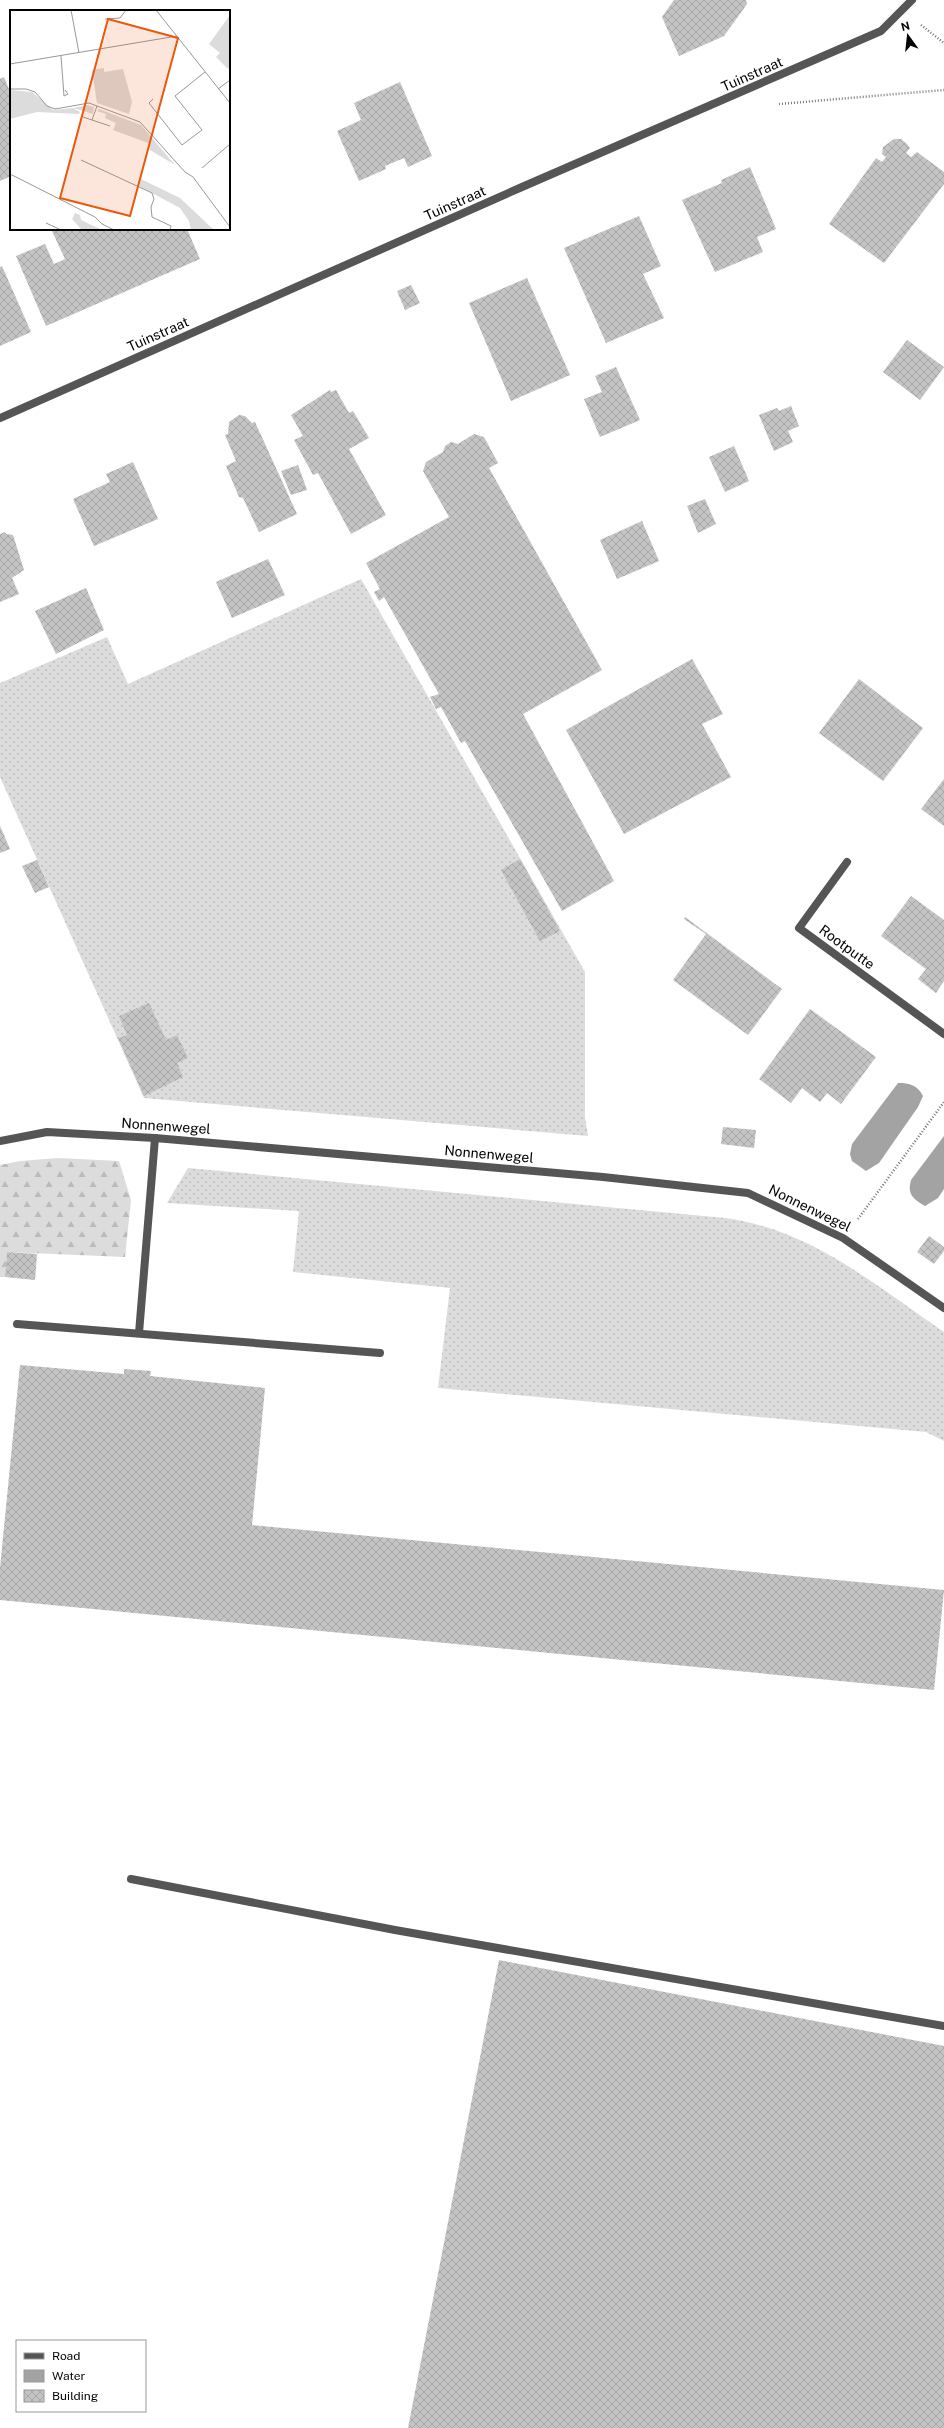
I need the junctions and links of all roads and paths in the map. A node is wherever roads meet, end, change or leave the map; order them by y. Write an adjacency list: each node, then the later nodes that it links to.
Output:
1 (912, 0): 4 (street, Tuinstraat)
2 (944, 90): 3 (path)
3 (773, 105)
4 (0, 418)
5 (847, 862): 6 (street, Rootputte)
6 (944, 1034)
7 (944, 1102): 10 (path)
8 (155, 1138): 9 (street, Nonnenwegel); 10 (street, Nonnenwegel); 13 (street)
9 (0, 1140)
10 (843, 1238): 11 (street, Nonnenwegel)
11 (944, 1308)
12 (17, 1324): 13 (street)
13 (139, 1334): 14 (street)
14 (380, 1353)
15 (131, 1880): 16 (street)
16 (944, 2026)

